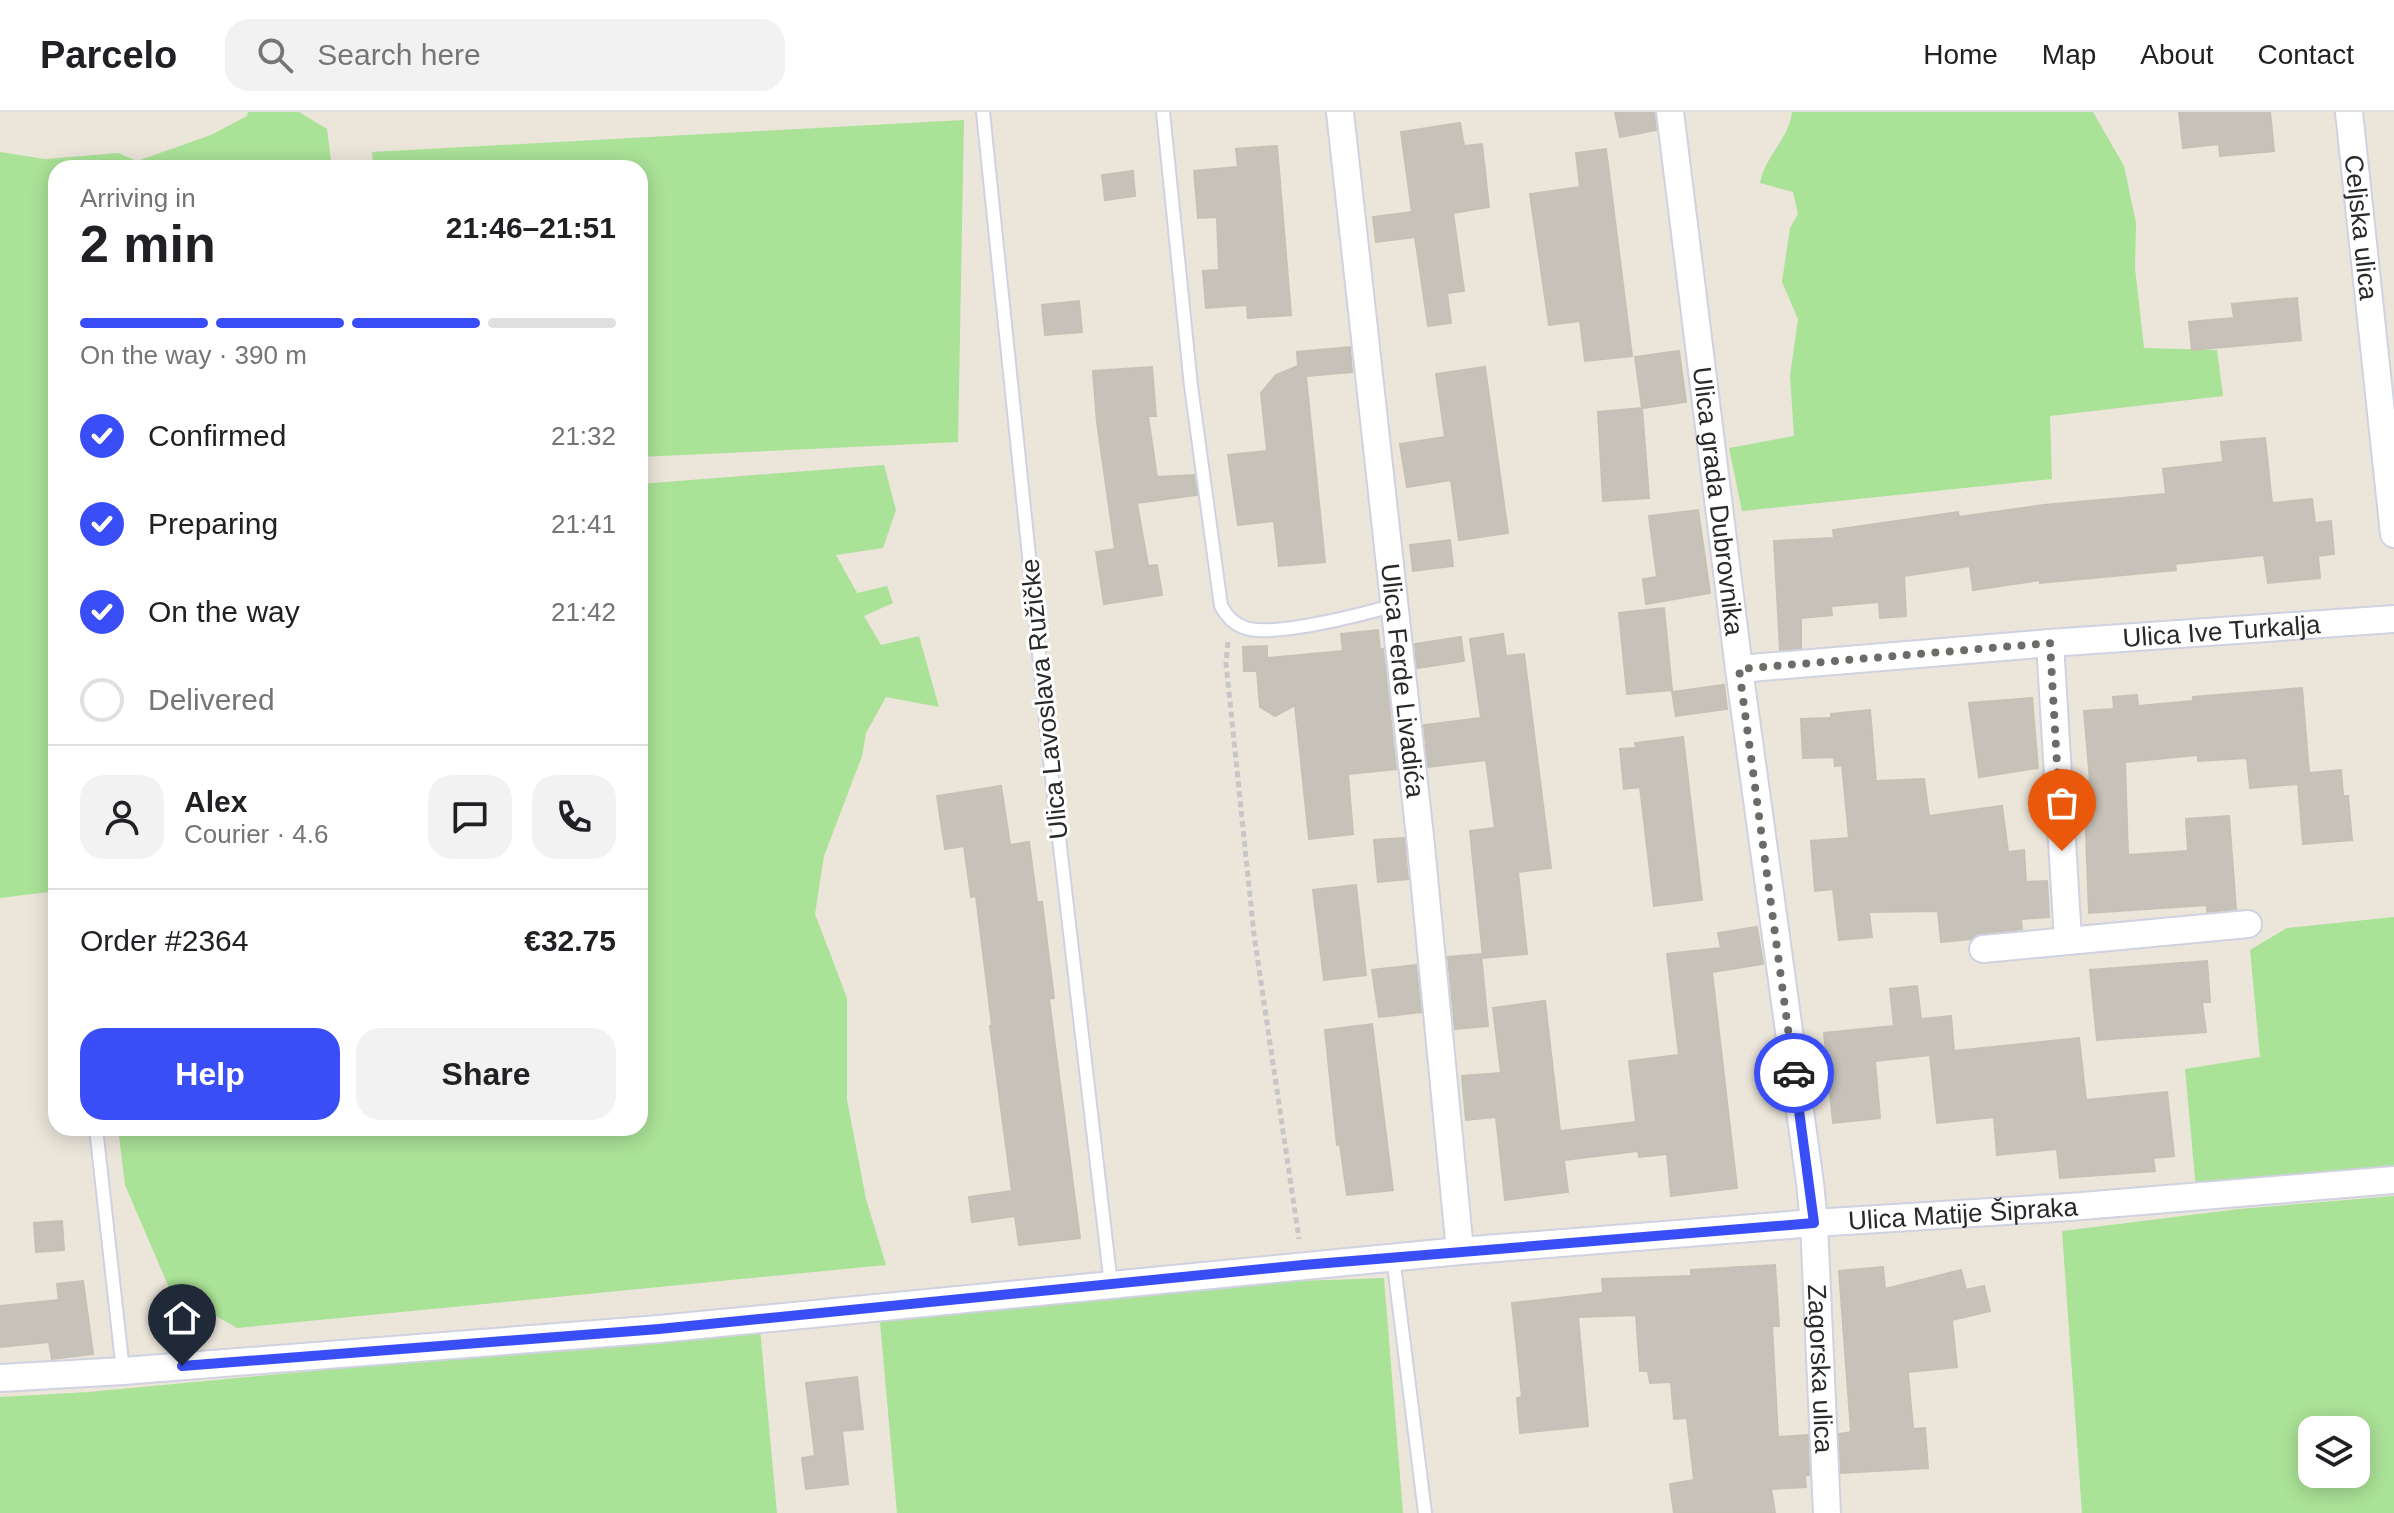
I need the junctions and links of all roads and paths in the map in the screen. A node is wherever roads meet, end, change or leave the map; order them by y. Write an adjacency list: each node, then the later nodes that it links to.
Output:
1 (983, 112): 21 (lane, Ulica Lavoslava Ružičke)
2 (1163, 112): 9 (lane)
3 (1340, 112): 7 (street, Ulica Ferde Livadića)
4 (1670, 112): 11 (street, Ulica grada Dubrovnika)
5 (2349, 112): 6 (street, Celjska ulica)
6 (2394, 534)
7 (1395, 605): 9 (lane); 18 (street, Ulica Ferde Livadića)
8 (2394, 619): 10 (street, Ulica Ive Turkalja)
9 (1233, 621): 20 (path)
10 (2050, 643): 11 (street, Ulica Ive Turkalja); 13 (street)
11 (1739, 669): 17 (street, Ulica grada Dubrovnika)
12 (2248, 924): 13 (street)
13 (2068, 940): 14 (street)
14 (1983, 949)
15 (97, 1136): 22 (lane)
16 (2394, 1180): 17 (street, Ulica Matije Šipraka)
17 (1814, 1223): 18 (street, Ulica Matije Šipraka); 25 (street, Zagorska ulica)
18 (1460, 1251): 19 (street, Ulica Matije Šipraka)
19 (1393, 1257): 20 (street, Ulica Matije Šipraka); 24 (lane)
20 (1303, 1265): 21 (street, Ulica Matije Šipraka)
21 (1111, 1285): 22 (street, Ulica Matije Šipraka)
22 (123, 1371): 23 (street, Ulica Matije Šipraka)
23 (0, 1378)
24 (1425, 1513)
25 (1827, 1513)

